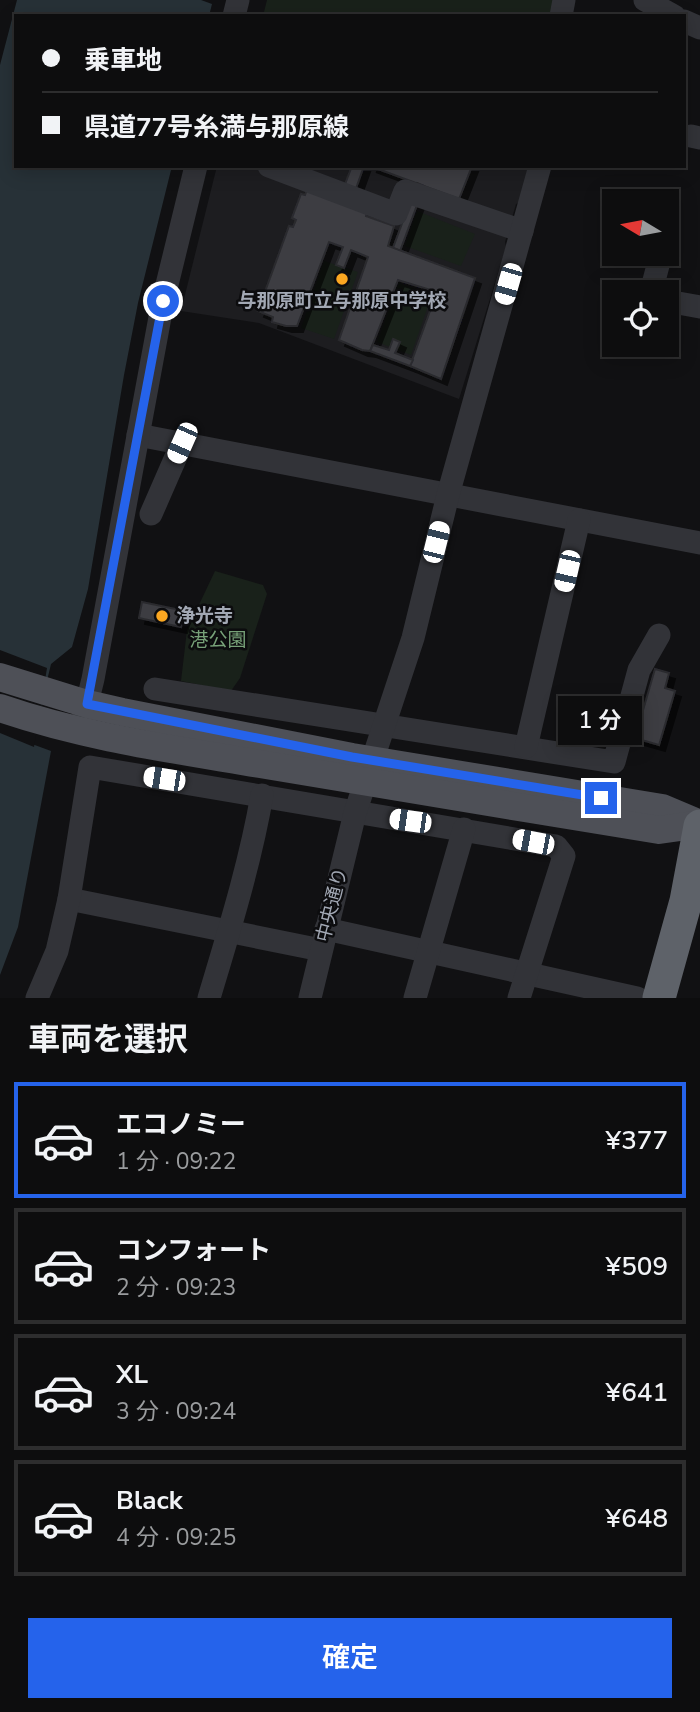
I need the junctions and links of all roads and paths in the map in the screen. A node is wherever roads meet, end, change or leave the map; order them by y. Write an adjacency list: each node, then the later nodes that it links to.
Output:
1 (645, 0): 2 (street)
2 (670, 14)
3 (196, 168): 9 (street)
4 (274, 168): 6 (street)
5 (539, 168): 6 (street, 中央通り)
6 (522, 231): 11 (street, 中央通り)
7 (679, 303): 8 (street)
8 (700, 307)
9 (138, 435): 10 (street); 18 (street)
10 (182, 443): 11 (street); 12 (street)
11 (448, 495): 13 (street); 20 (street, 中央通り)
12 (151, 514)
13 (579, 520): 14 (street); 22 (street)
14 (700, 543)
15 (659, 635): 22 (street)
16 (0, 677): 18 (main road)
17 (155, 689): 20 (street)
18 (87, 704): 21 (street); 23 (main road)
19 (0, 708): 21 (main road)
20 (385, 726): 22 (street); 23 (street, 中央通り)
21 (80, 732): 23 (main road)
22 (526, 747)
23 (368, 771): 25 (street, 中央通り); 26 (main road)
24 (262, 795): 25 (street); 28 (street); 29 (street)
25 (355, 813): 27 (street); 30 (street, 中央通り)
26 (700, 825): 39 (highway)
27 (464, 829): 31 (street); 32 (street)
28 (69, 899): 29 (street); 33 (street)
29 (229, 932): 30 (street); 34 (street)
30 (324, 939): 31 (street); 35 (street, 中央通り)
31 (429, 951): 32 (street); 36 (street)
32 (527, 974): 37 (street); 38 (street)
33 (37, 998)
34 (209, 998)
35 (310, 998)
36 (415, 998)
37 (519, 998)
38 (637, 998)
39 (659, 998)

